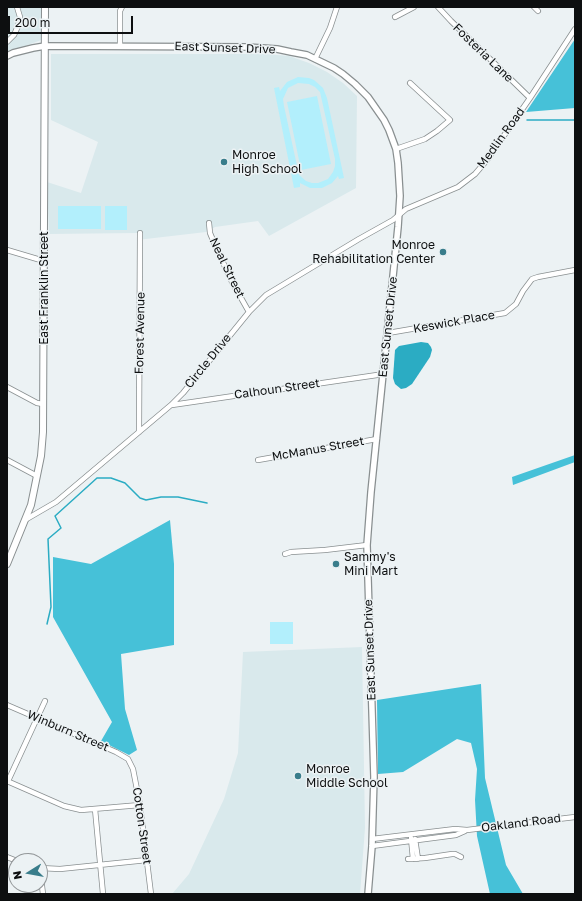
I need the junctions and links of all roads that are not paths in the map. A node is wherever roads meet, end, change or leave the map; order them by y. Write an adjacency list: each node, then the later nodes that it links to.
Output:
1 (17, 7): 11 (street)
2 (45, 7): 12 (main road, East Franklin Street)
3 (122, 7): 13 (street)
4 (337, 7): 15 (street)
5 (414, 7): 9 (street)
6 (438, 7): 17 (street, Fosteria Lane)
7 (534, 7): 8 (street)
8 (538, 11)
9 (395, 17)
10 (575, 29): 17 (street, Medlin Road)
11 (7, 42)
12 (45, 46): 13 (street, East Sunset Drive); 14 (street, East Sunset Drive); 23 (main road, East Franklin Street)
13 (120, 46): 15 (street, East Sunset Drive)
14 (7, 56)
15 (316, 59): 18 (street, East Sunset Drive)
16 (410, 83): 18 (street)
17 (530, 98): 19 (street, Medlin Road)
18 (396, 149): 19 (street, East Sunset Drive)
19 (400, 215): 25 (street, Circle Drive); 26 (street, East Sunset Drive)
20 (209, 223): 25 (street, Neal Street)
21 (140, 233): 31 (street, Forest Avenue)
22 (7, 250): 23 (street)
23 (44, 261): 29 (main road, East Franklin Street)
24 (575, 270): 26 (street, Keswick Place)
25 (249, 312): 30 (street, Circle Drive)
26 (388, 333): 27 (street, East Sunset Drive)
27 (384, 374): 30 (street, Calhoun Street); 32 (street, East Sunset Drive)
28 (7, 387): 29 (street)
29 (43, 404): 35 (main road, East Franklin Street)
30 (171, 405): 31 (street, Circle Drive)
31 (140, 432): 36 (street, Circle Drive)
32 (377, 439): 34 (street, McManus Street); 37 (street, East Sunset Drive)
33 (7, 460): 35 (street)
34 (258, 460)
35 (37, 476): 36 (main road, East Franklin Street)
36 (25, 520): 39 (main road, East Franklin Street)
37 (367, 545): 40 (street); 54 (street, East Sunset Drive)
38 (7, 547): 39 (street)
39 (13, 550): 41 (main road, East Franklin Street)
40 (285, 554)
41 (7, 564)
42 (44, 701): 44 (street)
43 (7, 705): 44 (street, Winburn Street)
44 (36, 718): 45 (street, Winburn Street); 46 (street)
45 (128, 759): 47 (street, Cotton Street)
46 (8, 781): 48 (street)
47 (140, 805): 48 (street); 57 (street, Cotton Street)
48 (95, 809): 58 (street)
49 (575, 817): 50 (street, Oakland Road)
50 (466, 830): 51 (street, Oakland Road); 52 (street, Oakland Road)
51 (412, 834): 52 (street); 53 (street); 54 (street, Oakland Road)
52 (416, 840): 53 (street, Oakland Road); 56 (street)
53 (411, 841): 54 (street, Oakland Road); 56 (street)
54 (372, 842): 62 (street, East Sunset Drive)
55 (461, 857): 56 (street)
56 (418, 858)
57 (147, 860): 58 (street); 61 (street, Cotton Street)
58 (100, 865): 59 (street); 60 (street)
59 (48, 869)
60 (103, 894)
61 (151, 894)
62 (368, 894)

